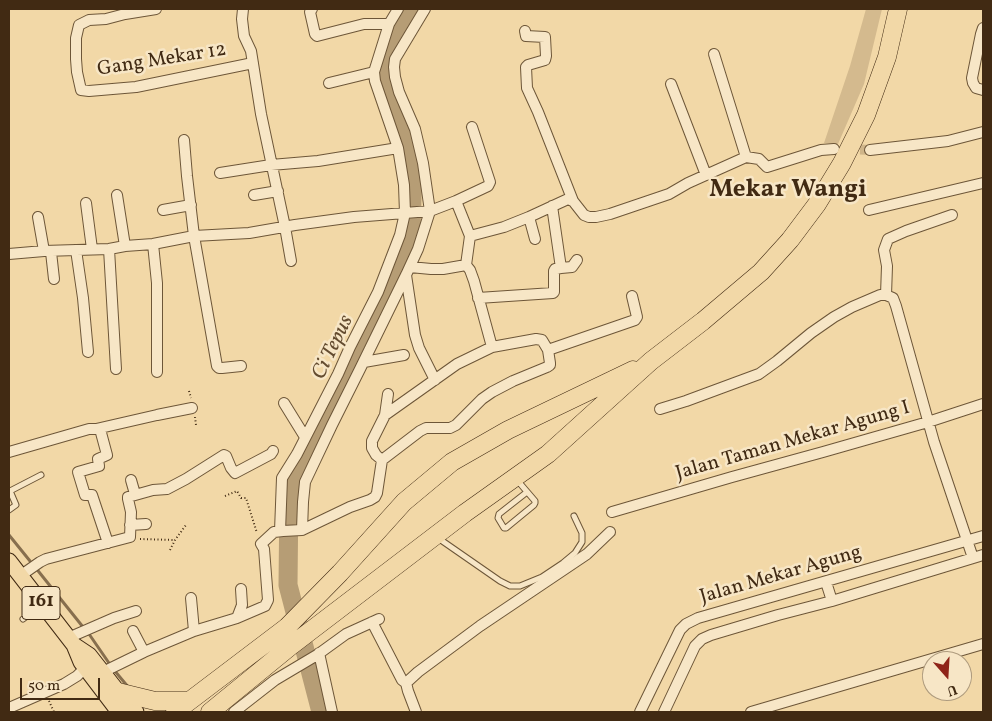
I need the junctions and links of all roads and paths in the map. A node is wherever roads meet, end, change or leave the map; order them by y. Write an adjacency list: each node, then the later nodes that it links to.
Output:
1 (156, 9): 11 (street, Gang Mekar 12)
2 (244, 9): 11 (street)
3 (312, 9): 7 (street)
4 (398, 9): 7 (street)
5 (424, 9): 37 (street)
6 (898, 9): 66 (highway)
7 (389, 24): 12 (street)
8 (983, 28): 15 (street)
9 (525, 31): 31 (street)
10 (714, 54): 22 (street)
11 (254, 63): 23 (street)
12 (374, 72): 13 (street); 19 (street)
13 (329, 83)
14 (671, 84): 25 (street)
15 (983, 90)
16 (472, 127): 30 (street)
17 (983, 132): 21 (street)
18 (184, 140): 33 (street)
19 (398, 148): 23 (street); 38 (street)
20 (834, 149): 22 (street)
21 (870, 150)
22 (746, 157): 25 (street)
23 (271, 164): 24 (street); 27 (street)
24 (220, 173)
25 (706, 176): 31 (street)
26 (983, 183): 36 (street)
27 (278, 191): 29 (street); 42 (street)
28 (117, 195): 47 (street)
29 (254, 195)
30 (456, 201): 37 (street); 44 (street)
31 (573, 201): 34 (street)
32 (86, 203): 48 (street)
33 (191, 205): 35 (street); 43 (street)
34 (552, 206): 41 (street); 56 (street)
35 (163, 210)
36 (869, 210)
37 (428, 211): 38 (street); 57 (street)
38 (408, 212): 42 (street); 80 (street)
39 (952, 215): 59 (street)
40 (38, 217): 51 (street)
41 (529, 217): 44 (street); 45 (street)
42 (285, 227): 43 (street); 54 (street)
43 (194, 236): 46 (street); 68 (street)
44 (470, 236): 55 (street)
45 (535, 239)
46 (153, 244): 47 (street); 70 (street)
47 (125, 246): 49 (street)
48 (92, 249): 49 (street); 50 (street)
49 (109, 249): 69 (street)
50 (76, 250): 51 (street); 64 (street)
51 (48, 251): 52 (street); 58 (street)
52 (9, 254)
53 (577, 260): 56 (street)
54 (291, 261)
55 (466, 265): 57 (street); 61 (street)
56 (561, 268): 61 (street)
57 (408, 271): 67 (street); 71 (street)
58 (54, 279)
59 (886, 295): 76 (street); 78 (street)
60 (632, 296): 63 (street)
61 (478, 298): 62 (street)
62 (492, 347): 63 (street); 71 (street)
63 (548, 350): 83 (street)
64 (88, 352)
65 (404, 355): 67 (street)
66 (651, 361): 85 (highway); 112 (highway)
67 (364, 362): 97 (street)
68 (241, 366)
69 (116, 369)
70 (157, 372)
71 (434, 380): 77 (street)
72 (388, 394): 77 (street)
73 (284, 403): 80 (street)
74 (983, 404): 78 (street, Jalan Taman Mekar Agung I)
75 (192, 408): 79 (street)
76 (660, 409)
77 (385, 416): 83 (street)
78 (928, 422): 91 (street, Jalan Taman Mekar Agung I); 103 (street)
79 (100, 429): 82 (street); 104 (street)
80 (304, 437): 96 (street)
81 (273, 451): 88 (street)
82 (9, 452)
83 (382, 460): 97 (street)
84 (41, 475): 90 (lane)
85 (515, 478): 87 (lane); 99 (highway)
86 (131, 480): 88 (street)
87 (527, 492): 87 (lane)
88 (136, 494): 94 (street)
89 (224, 496): 105 (path)
90 (9, 510)
91 (612, 512)
92 (574, 516): 113 (lane)
93 (146, 524): 94 (street)
94 (130, 525): 101 (street)
95 (186, 525): 102 (path)
96 (282, 531): 97 (street); 105 (street)
97 (299, 531)
98 (610, 532): 113 (street)
99 (435, 536): 113 (lane); 116 (highway)
100 (983, 536): 103 (street, Jalan Mekar Agung)
101 (130, 537): 102 (path); 104 (street)
102 (175, 540): 107 (path)
103 (968, 540): 106 (street, Jalan Mekar Agung); 108 (street)
104 (108, 543): 111 (street)
105 (261, 544): 122 (street)
106 (938, 549): 110 (street); 114 (street, Jalan Mekar Agung)
107 (170, 550)
108 (978, 557): 110 (street, Jalan Mekar Agung)
109 (9, 561): 111 (main road, 161)
110 (944, 568): 118 (street, Jalan Mekar Agung)
111 (29, 569): 119 (main road, 161)
112 (339, 575): 116 (highway); 133 (highway)
113 (544, 579): 131 (street)
114 (826, 582): 118 (street); 143 (street, Jalan Mekar Agung)
115 (241, 589): 122 (street)
116 (360, 594): 139 (highway)
117 (191, 598): 124 (street)
118 (832, 601): 144 (street, Jalan Mekar Agung)
119 (43, 605): 121 (lane); 125 (main road, 161)
120 (136, 611): 125 (street)
121 (23, 618)
122 (237, 618): 124 (street)
123 (133, 630): 127 (street)
124 (194, 631): 127 (street)
125 (71, 642): 129 (main road, 161); 130 (main road, 161)
126 (983, 644): 135 (street)
127 (144, 652): 130 (street)
128 (318, 654): 131 (street); 140 (street); 141 (street)
129 (85, 668): 134 (street); 136 (main road, 161)
130 (103, 672): 132 (main road, 161)
131 (406, 683): 142 (street)
132 (118, 692): 133 (highway); 137 (main road, 161)
133 (189, 701): 138 (highway)
134 (9, 708)
135 (779, 709): 145 (street)
136 (120, 712)
137 (136, 712)
138 (175, 712)
139 (210, 712)
140 (234, 712)
141 (332, 712)
142 (416, 712)
143 (640, 712)
144 (664, 712)
145 (751, 712)

